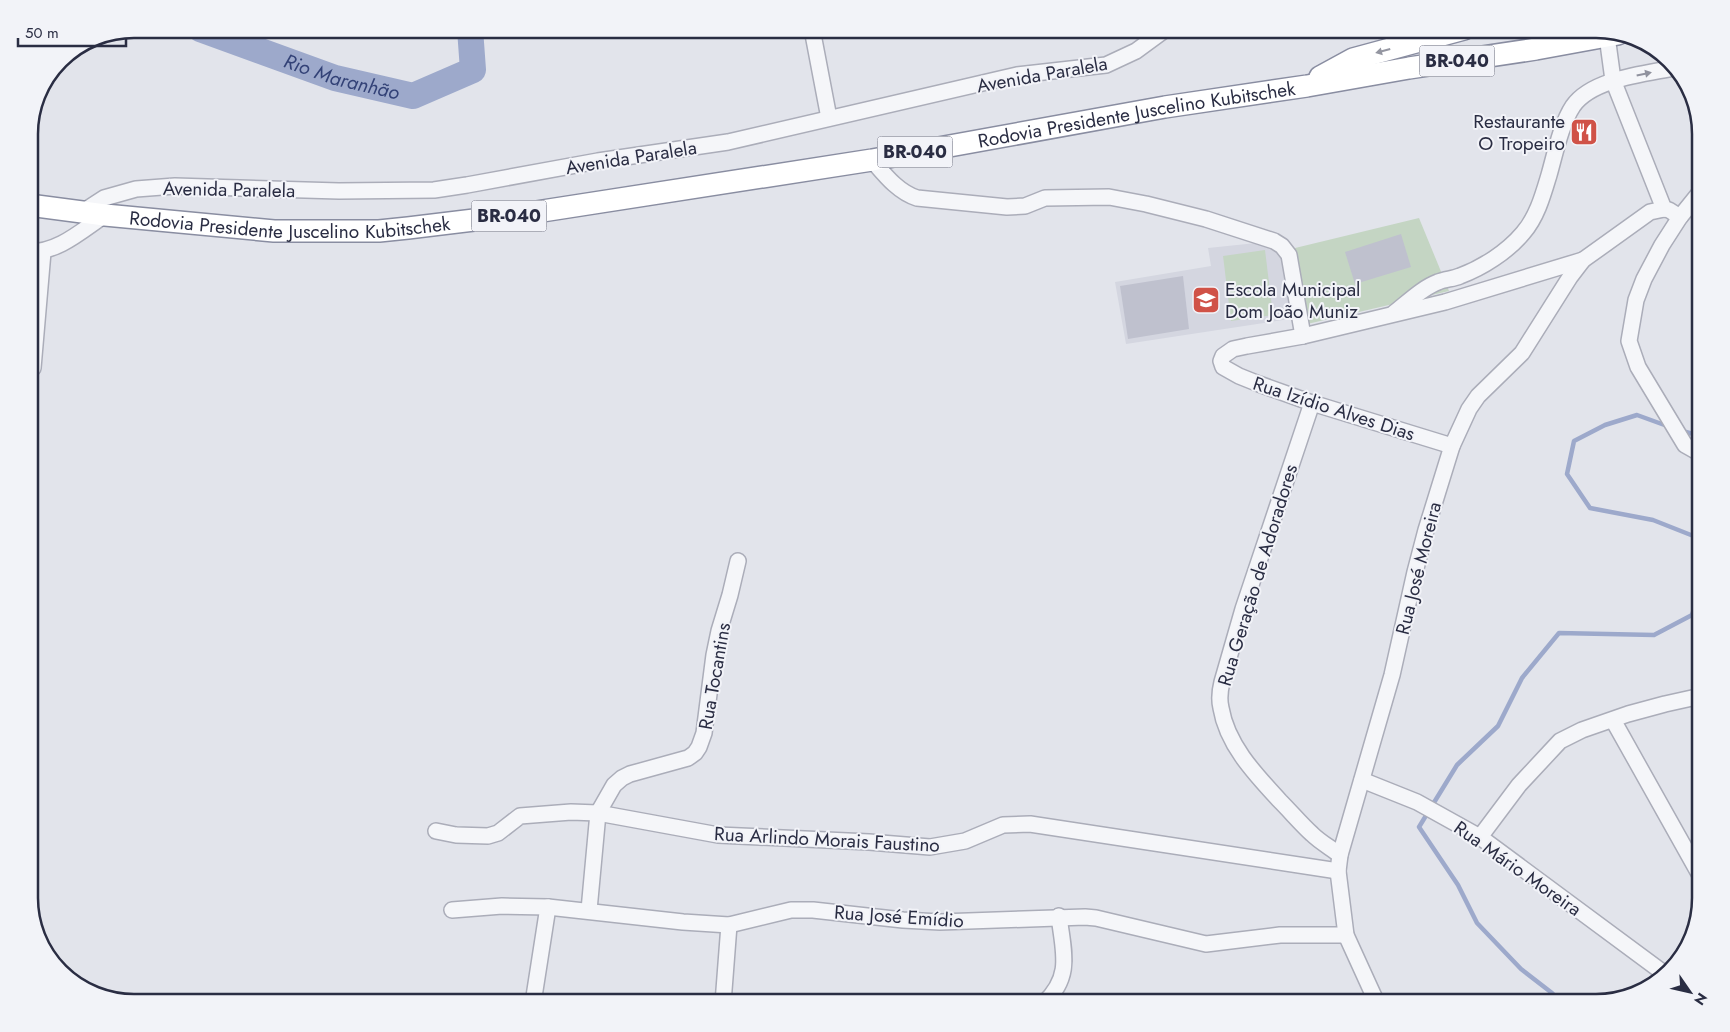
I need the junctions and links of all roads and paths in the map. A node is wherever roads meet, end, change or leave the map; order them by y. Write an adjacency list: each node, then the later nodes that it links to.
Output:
1 (814, 38): 9 (street)
2 (1154, 38): 9 (street, Avenida Paralela)
3 (1431, 38): 8 (highway, one-way to 8)
4 (1595, 38): 8 (highway, Rodovia Presidente Juscelino Kubitschek / BR-040)
5 (1612, 39): 7 (street)
6 (1667, 69): 7 (street, one-way to 6)
7 (1613, 80): 13 (street); 18 (street)
8 (1307, 86): 10 (highway, Rodovia Presidente Juscelino Kubitschek / BR-040)
9 (829, 118): 14 (street, Avenida Paralela)
10 (872, 160): 14 (highway, Rodovia Presidente Juscelino Kubitschek / BR-040); 19 (street)
11 (1692, 202): 15 (street)
12 (38, 206): 14 (highway, Rodovia Presidente Juscelino Kubitschek / BR-040)
13 (1664, 209): 15 (street); 17 (street, Rua José Moreira)
14 (95, 213): 16 (street, Avenida Paralela)
15 (1680, 217): 22 (street)
16 (38, 251)
17 (1583, 260): 18 (street); 21 (street, Rua José Moreira)
18 (1388, 317): 19 (street)
19 (1303, 336): 20 (street, Rua Izídio Alves Dias)
20 (1312, 403): 21 (street, Rua Izídio Alves Dias); 30 (street, Rua Geração de Adoradores)
21 (1452, 446): 26 (street, Rua José Moreira)
22 (1692, 449)
23 (738, 561): 27 (street, Rua Tocantins)
24 (1692, 698): 25 (street)
25 (1613, 720): 29 (street); 31 (street)
26 (1362, 780): 29 (street, Rua Mário Moreira); 30 (street, Rua José Moreira)
27 (598, 813): 28 (street, Rua Arlindo Morais Faustino); 32 (street, Rua Arlindo Morais Faustino); 35 (street, Rua Tocantins)
28 (436, 831)
29 (1480, 837): 39 (street, Rua Mário Moreira)
30 (1340, 855): 32 (street, Rua José Moreira)
31 (1692, 861)
32 (1338, 872): 38 (street, Rua José Moreira)
33 (548, 907): 34 (street, Rua José Emídio); 35 (street, Rua José Emídio); 40 (street)
34 (452, 910)
35 (588, 910): 37 (street, Rua José Emídio)
36 (1059, 916): 37 (street, Rua José Emídio); 38 (street, Rua José Emídio); 42 (street)
37 (729, 925): 41 (street)
38 (1346, 935): 43 (street, Rua José Moreira)
39 (1660, 970)
40 (534, 994)
41 (723, 994)
42 (1053, 994)
43 (1372, 994)

